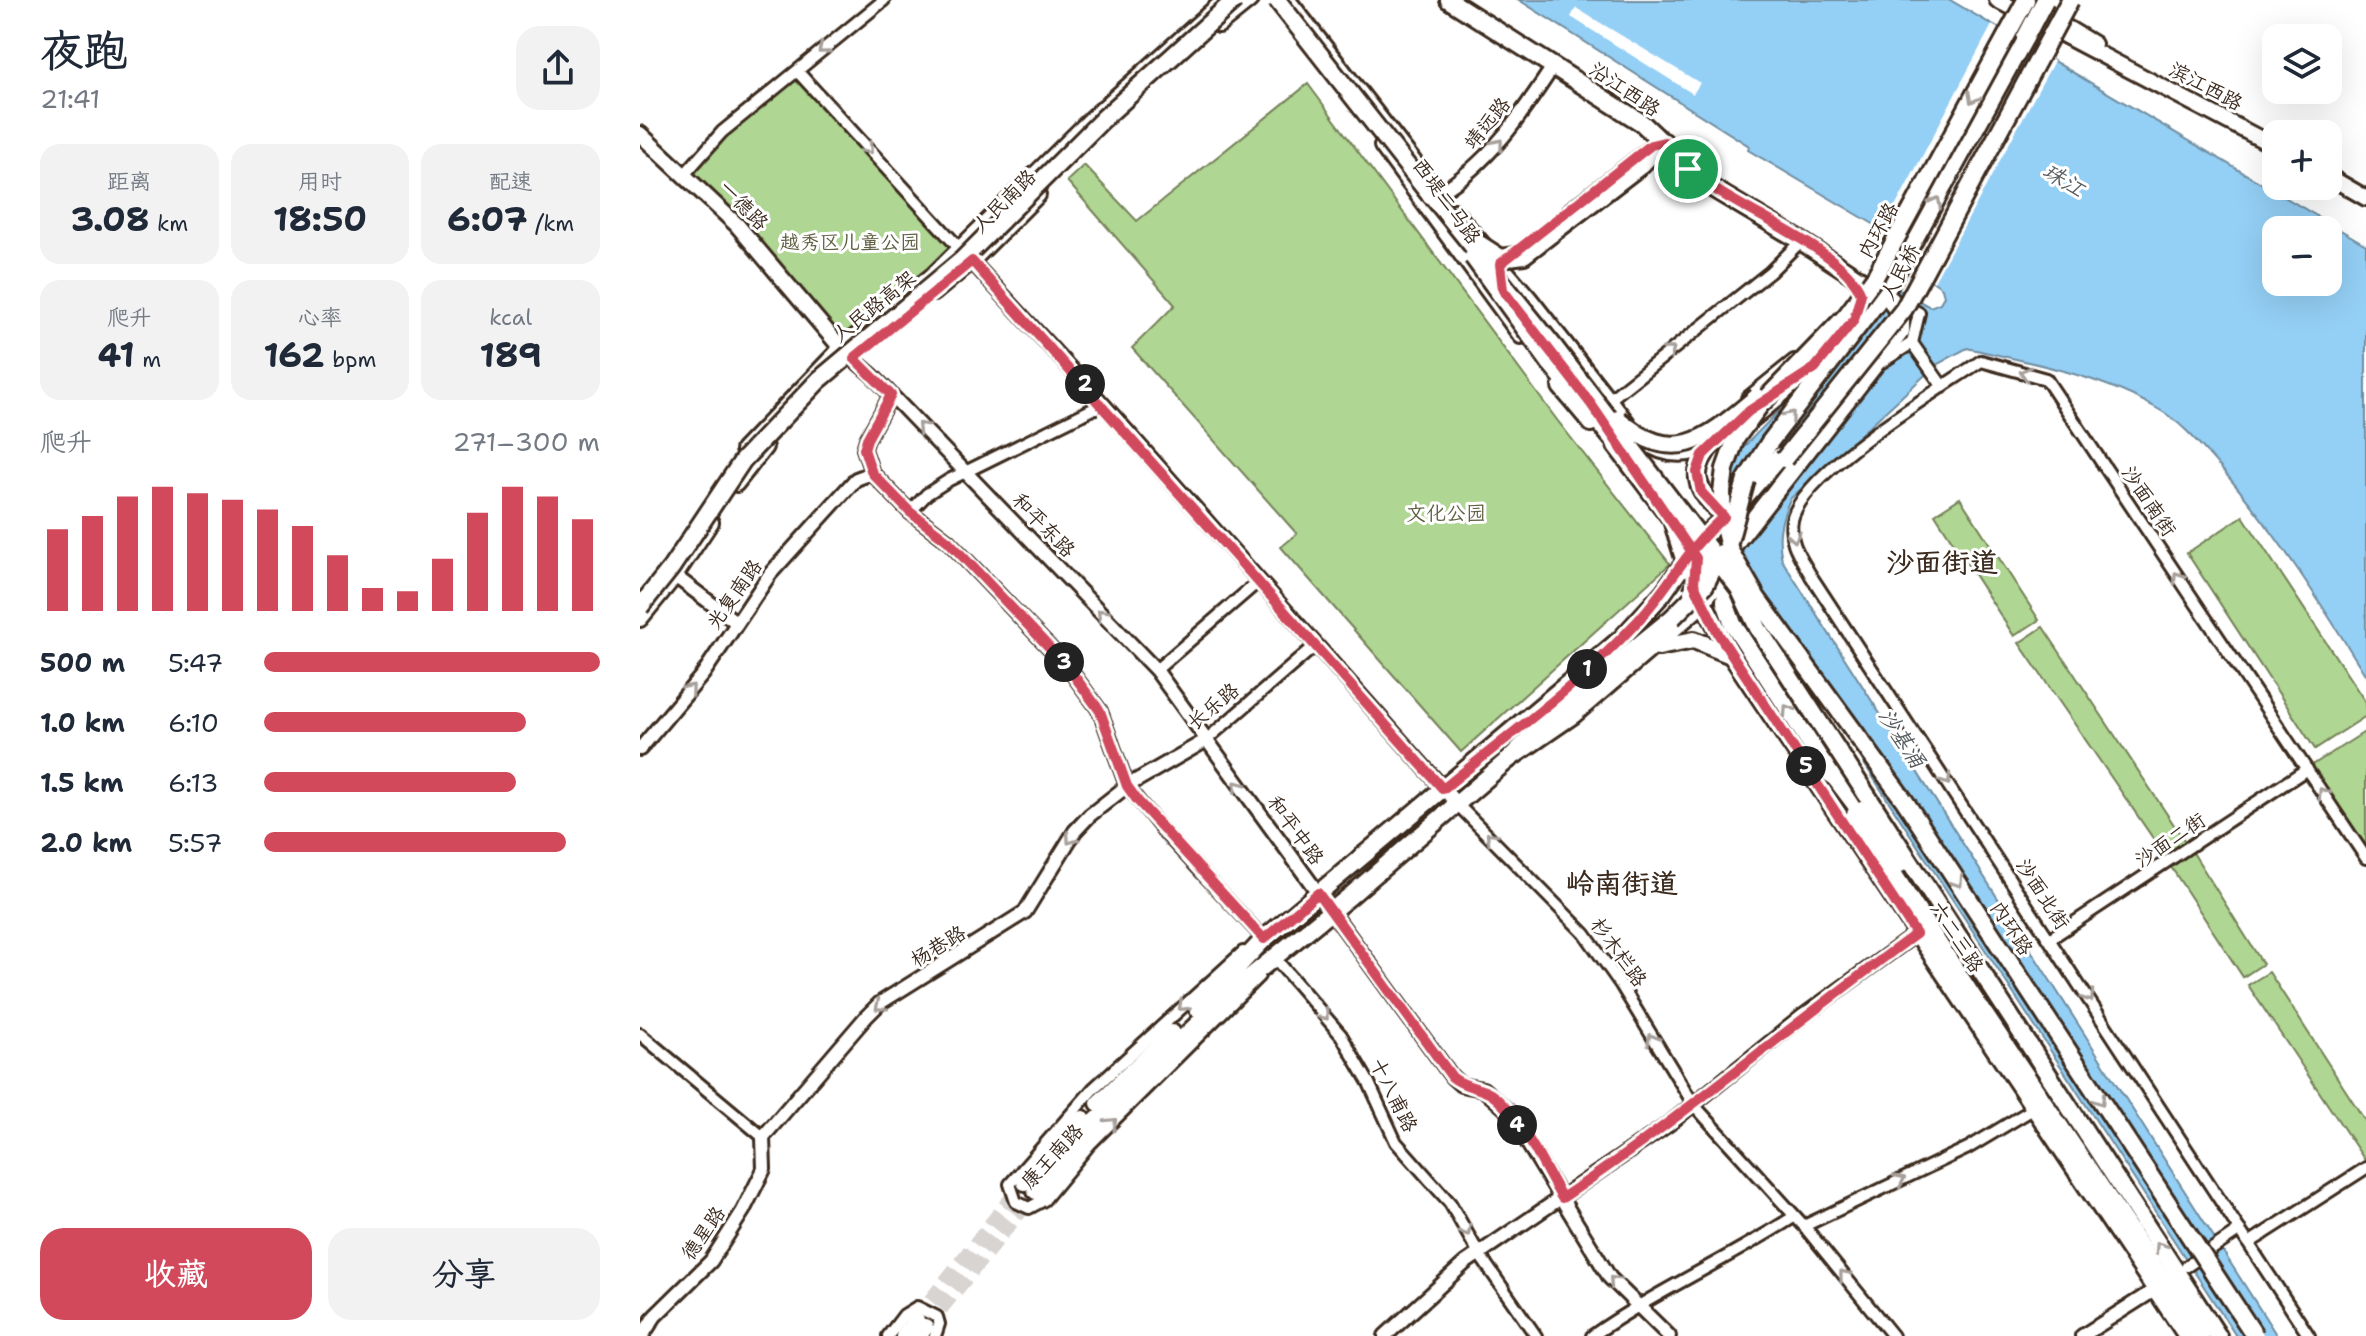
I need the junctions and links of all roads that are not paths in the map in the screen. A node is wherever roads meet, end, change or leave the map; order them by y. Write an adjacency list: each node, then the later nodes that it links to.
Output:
1 (884, 0): 15 (street, one-way to 15)
2 (1224, 0): 26 (main road, 人民南路)
3 (1235, 0): 58 (main road, 人民路高架, bridge)
4 (1250, 0): 27 (main road, 人民南路)
5 (1449, 0): 14 (main road, 沿江西路)
6 (1997, 0): 13 (main road, 滨江西路)
7 (2019, 0): 13 (main road, 滨江西路)
8 (2026, 0): 32 (main road, 内环路, one-way to 32, bridge)
9 (2045, 0): 31 (main road, 内环路, one-way to 9, bridge)
10 (2060, 0): 49 (main road, 人民桥, bridge)
11 (2070, 0): 51 (main road, 人民桥, bridge)
12 (1281, 4): 21 (main road, bridge); 25 (main road, 西堤二马路)
13 (2117, 61): 17 (main road, 滨江西路)
14 (1554, 65): 18 (main road, 沿江西路); 21 (street, 靖远路, one-way to 14)
15 (797, 71): 19 (street); 26 (street, one-way to 26)
16 (640, 134): 19 (main road, 一德路)
17 (2262, 139)
18 (1664, 142): 23 (main road, bridge); 24 (main road, 沿江西路); 28 (street)
19 (684, 175): 34 (main road, 一德路)
20 (2342, 184): 22 (main road)
21 (1431, 190): 23 (main road, bridge); 28 (main road, 西堤二马路); 43 (main road, bridge); 67 (main road, bridge)
22 (2366, 198)
23 (1473, 240): 41 (main road, bridge)
24 (1801, 241): 29 (main road, 沿江西路); 39 (street, one-way to 24)
25 (1454, 244): 30 (main road); 43 (main road, 西堤二马路)
26 (961, 250): 27 (street); 34 (main road, 人民南路)
27 (972, 261): 35 (main road, 人民南路); 40 (street)
28 (1500, 264): 30 (main road); 39 (main road, 西堤二马路)
29 (1850, 275): 31 (main road, 沿江西路); 41 (street); 42 (main road)
30 (1503, 290): 43 (main road)
31 (1882, 294): 33 (street); 36 (main road); 47 (main road, 内环路, one-way to 31)
32 (1822, 342): 41 (main road, bridge); 67 (main road, 内环路, bridge)
33 (1912, 343): 36 (street); 37 (street)
34 (841, 348): 35 (street, 和平东路); 56 (main road, 人民南路)
35 (854, 358): 38 (street, 和平东路); 53 (main road, 人民南路)
36 (1872, 371): 51 (main road)
37 (1942, 385): 44 (street, 沙面南街); 72 (street, 沙面南街, one-way to 37)
38 (891, 395): 45 (street); 46 (street, 和平东路, one-way to 38)
39 (1609, 400): 41 (main road, 西堤二马路)
40 (1103, 404): 46 (street); 54 (street)
41 (1620, 418): 42 (main road, 西堤二马路); 59 (main road, bridge)
42 (1713, 443): 49 (main road)
43 (1624, 453): 50 (main road, 西堤二马路)
44 (1826, 471): 80 (street, 沙面北街, one-way to 80)
45 (872, 473): 48 (street); 61 (street, 光复南路)
46 (966, 473): 48 (street); 65 (street, 和平东路, one-way to 46)
47 (1746, 480): 59 (main road, bridge); 83 (main road, 内环路, bridge)
48 (910, 512): 73 (street)
49 (1724, 517): 52 (main road, 人民桥)
50 (1672, 520): 52 (main road, 六二三路); 55 (main road)
51 (1740, 533): 52 (main road); 57 (main road); 66 (main road, 六二三路)
52 (1691, 557): 55 (main road, 人民桥); 57 (main road, 六二三路)
53 (675, 576): 60 (main road, 人民南路); 61 (street)
54 (1259, 581): 62 (street); 65 (street)
55 (1663, 593): 74 (main road, 康王南路)
56 (640, 595)
57 (1703, 603): 63 (main road); 64 (main road, 六二三路)
58 (640, 607)
59 (1672, 618): 70 (main road)
60 (640, 619)
61 (737, 623): 69 (street, 光复南路, one-way to 61)
62 (1316, 645): 68 (street, 长乐路); 74 (street)
63 (1651, 650): 64 (main road); 70 (main road)
64 (1732, 656): 66 (main road, 六二三路)
65 (1156, 670): 68 (street, 和平东路)
66 (1756, 678): 71 (main road, 六二三路, one-way to 66); 79 (main road, 六二三路)
67 (1835, 702): 111 (main road, 内环路, one-way to 111, bridge)
68 (1205, 741): 73 (street, 长乐路); 77 (street, 和平中路, one-way to 68)
69 (640, 749)
70 (1509, 759): 75 (main road, 康王南路)
71 (1823, 762): 83 (main road); 109 (main road, 六二三路)
72 (2307, 769): 76 (street, 沙面南街, one-way to 72); 80 (street, 沙面二街)
73 (1127, 786): 81 (street); 87 (street, 杨巷路, one-way to 87)
74 (1443, 789): 75 (street); 77 (main road, 康王南路)
75 (1457, 804): 78 (main road, 康王南路); 85 (street, 杉木栏路, one-way to 75)
76 (2366, 858)
77 (1318, 893): 78 (street, 和平中路); 81 (main road, 康王南路)
78 (1331, 911): 82 (main road, 康王南路); 89 (street, 和平中路)
79 (1916, 934): 85 (street); 86 (main road, 六二三路)
80 (2051, 938): 92 (street, 沙面北街, one-way to 92)
81 (1264, 939): 82 (main road, 康王南路); 82 (street, 康王南路, one-way to 82)
82 (1274, 955): 94 (street, 十八甫路, one-way to 94)
83 (2006, 1011): 110 (main road, one-way to 83)
84 (640, 1034): 87 (street)
85 (1694, 1105): 89 (street); 90 (street, 杉木栏路)
86 (2033, 1109): 91 (street, one-way to 86); 96 (main road, 六二三路)
87 (763, 1137): 99 (street, 德星路)
88 (2366, 1168): 93 (street)
89 (1562, 1198): 94 (street); 97 (street, 和平中路, one-way to 89)
90 (1795, 1216): 91 (street, 杉木栏路); 97 (street)
91 (1804, 1226): 106 (street, 杉木栏路, one-way to 91)
92 (2240, 1230): 93 (street, 沙面北街); 95 (street)
93 (2249, 1243): 112 (street, 沙面北街)
94 (1479, 1254): 102 (street); 103 (street, 十八甫路)
95 (2188, 1265)
96 (2156, 1289): 107 (street); 108 (main road, 六二三路)
97 (1639, 1303): 104 (street); 105 (street, 和平中路)
98 (924, 1330): 100 (street); 101 (main road)
99 (642, 1336)
100 (888, 1336)
101 (904, 1336)
102 (1385, 1336)
103 (1536, 1336)
104 (1592, 1336)
105 (1669, 1336)
106 (1893, 1336)
107 (2082, 1336)
108 (2187, 1336)
109 (2201, 1336)
110 (2218, 1336)
111 (2255, 1336)
112 (2309, 1336)

